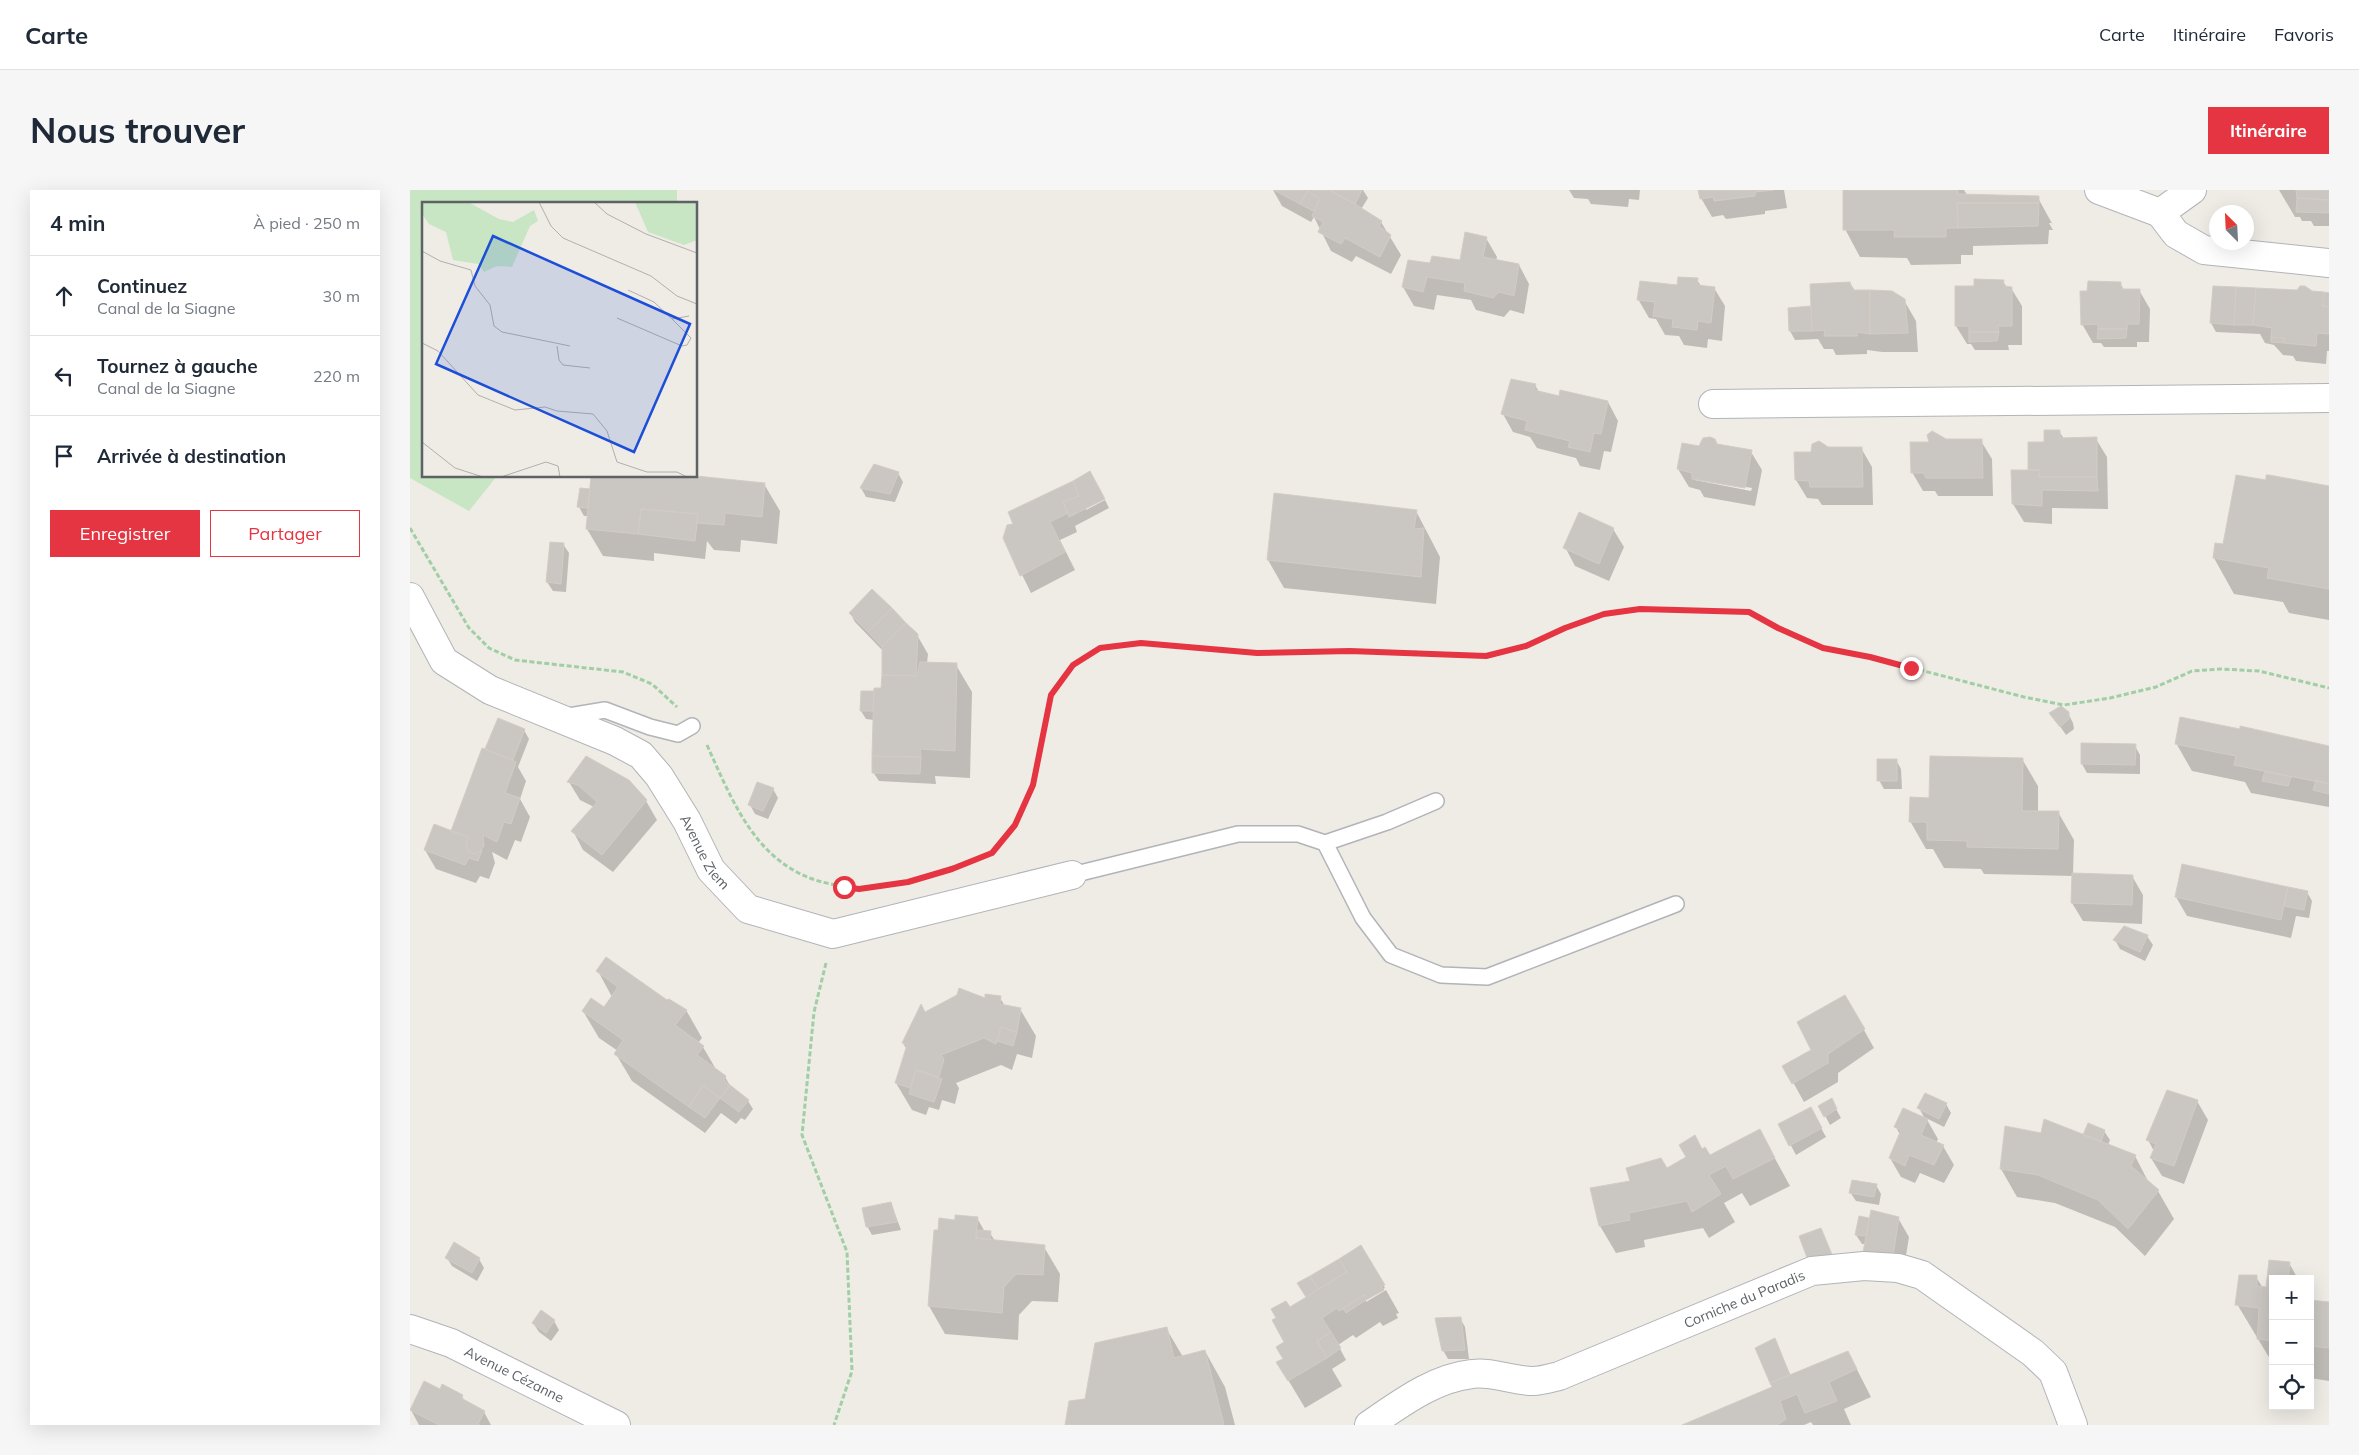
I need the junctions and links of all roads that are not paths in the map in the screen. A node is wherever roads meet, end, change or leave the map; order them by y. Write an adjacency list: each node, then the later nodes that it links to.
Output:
1 (2099, 190): 3 (street)
2 (2192, 190): 3 (street)
3 (2160, 212): 4 (street)
4 (2329, 263)
5 (2329, 398): 6 (street)
6 (1713, 404)
7 (410, 597): 8 (street, Avenue Ziem)
8 (557, 718): 9 (lane); 12 (street, Avenue Ziem)
9 (692, 726)
10 (1436, 802): 11 (lane)
11 (1325, 843): 12 (lane); 13 (lane)
12 (1072, 875)
13 (1676, 904)
14 (410, 1329): 15 (street, Avenue Cézanne)
15 (616, 1425)
16 (1369, 1425): 17 (street, Corniche du Paradis)
17 (2073, 1425)

